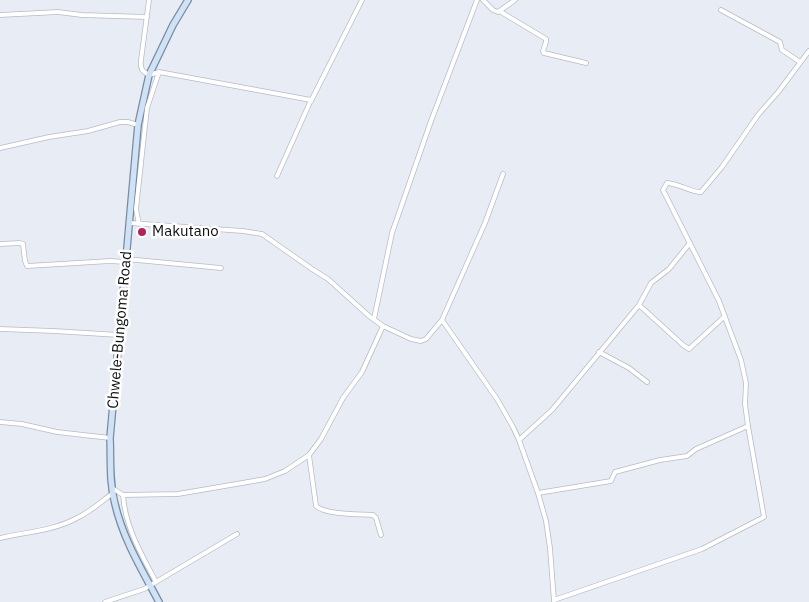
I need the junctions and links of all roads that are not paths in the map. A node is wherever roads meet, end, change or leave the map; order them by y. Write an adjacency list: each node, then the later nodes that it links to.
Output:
1 (149, 0): 10 (street)
2 (188, 0): 15 (main road, Chwele-Bungoma Road)
3 (362, 0): 16 (street)
4 (478, 0): 30 (street)
5 (483, 0): 8 (street)
6 (515, 0): 8 (street)
7 (721, 10): 12 (street)
8 (500, 12): 13 (street)
9 (0, 15): 10 (street)
10 (147, 17): 15 (street)
11 (809, 51): 12 (street)
12 (800, 62): 24 (street)
13 (586, 63)
14 (159, 72): 15 (street); 16 (street); 21 (street)
15 (150, 76): 17 (main road, Chwele-Bungoma Road)
16 (311, 102): 20 (street)
17 (138, 125): 18 (street); 21 (main road, Chwele-Bungoma Road)
18 (0, 148)
19 (503, 174): 31 (street)
20 (277, 176)
21 (137, 184): 22 (main road, Chwele-Bungoma Road); 23 (street)
22 (130, 223): 23 (street); 26 (main road, Chwele-Bungoma Road)
23 (139, 224): 30 (street)
24 (690, 243): 28 (street); 29 (street)
25 (0, 244): 26 (street)
26 (126, 260): 27 (street); 34 (main road, Chwele-Bungoma Road)
27 (221, 268)
28 (638, 305): 29 (street); 35 (street)
29 (725, 316): 38 (street)
30 (374, 319): 32 (street)
31 (442, 320): 32 (street); 40 (street)
32 (384, 326): 41 (street)
33 (0, 329): 34 (street)
34 (119, 335): 39 (main road, Chwele-Bungoma Road)
35 (599, 352): 36 (street); 40 (street)
36 (647, 382)
37 (0, 422): 39 (street)
38 (748, 426): 43 (street); 49 (street)
39 (110, 438): 42 (main road, Chwele-Bungoma Road)
40 (519, 440): 43 (street)
41 (309, 455): 44 (street); 46 (street)
42 (112, 491): 44 (street); 47 (street); 48 (main road, Chwele-Bungoma Road)
43 (538, 493): 49 (street)
44 (123, 495): 48 (street)
45 (237, 534): 48 (street)
46 (381, 536)
47 (0, 538)
48 (153, 584): 50 (street); 51 (main road, Chwele-Bungoma Road)
49 (554, 601)
50 (105, 602)
51 (159, 602)

